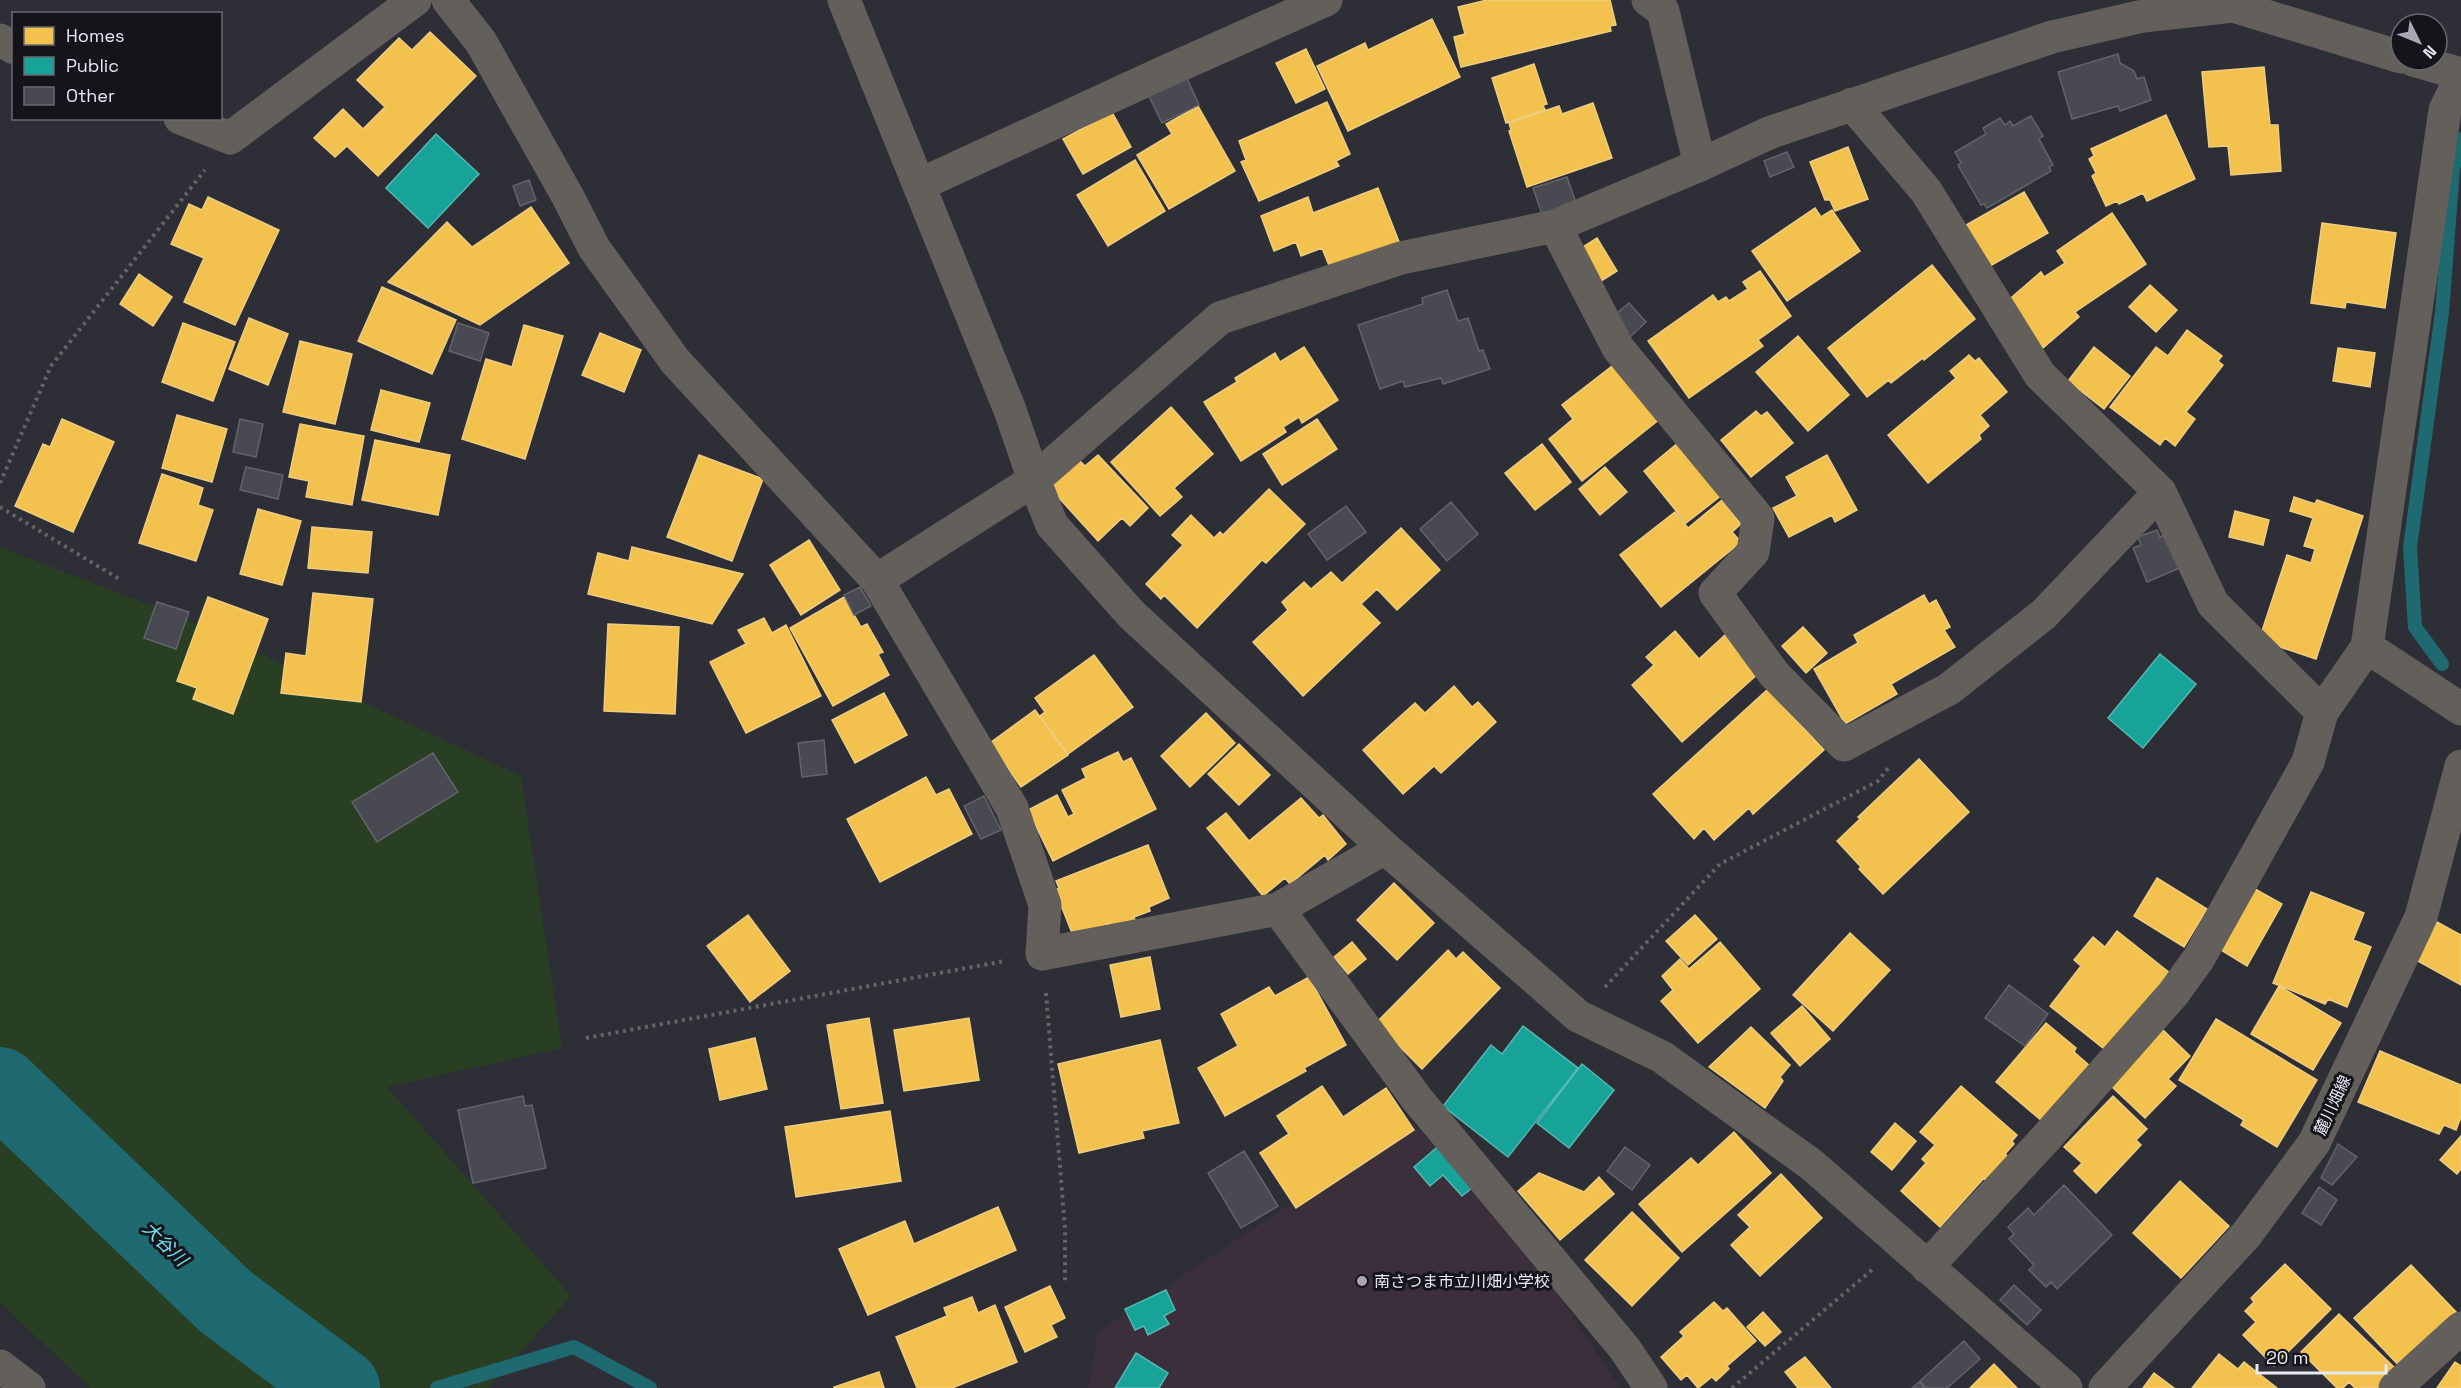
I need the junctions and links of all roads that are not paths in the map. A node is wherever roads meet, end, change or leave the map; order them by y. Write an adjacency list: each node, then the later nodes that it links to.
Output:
1 (415, 0): 9 (street)
2 (448, 0): 15 (street)
3 (844, 0): 11 (street)
4 (1326, 0): 11 (street)
5 (1648, 0): 10 (street)
6 (2389, 53): 8 (street)
7 (2461, 76): 16 (street)
8 (1851, 104): 10 (street); 14 (street)
9 (185, 120)
10 (1700, 165): 12 (street)
11 (919, 185): 13 (street)
12 (1555, 226): 13 (street); 14 (street)
13 (1034, 480): 15 (street); 20 (street)
14 (2160, 492): 18 (street)
15 (877, 580): 21 (street)
16 (2367, 647): 17 (street); 18 (street)
17 (2461, 709)
18 (2322, 712): 22 (street)
19 (2461, 766): 28 (street, 麓川畑線)
20 (1385, 848): 21 (street); 22 (street)
21 (1278, 909): 26 (street)
22 (1928, 1266): 27 (street)
23 (2461, 1328): 29 (street)
24 (0, 1366): 25 (street)
25 (29, 1388)
26 (1651, 1388)
27 (2066, 1388)
28 (2105, 1388)
29 (2395, 1388)

